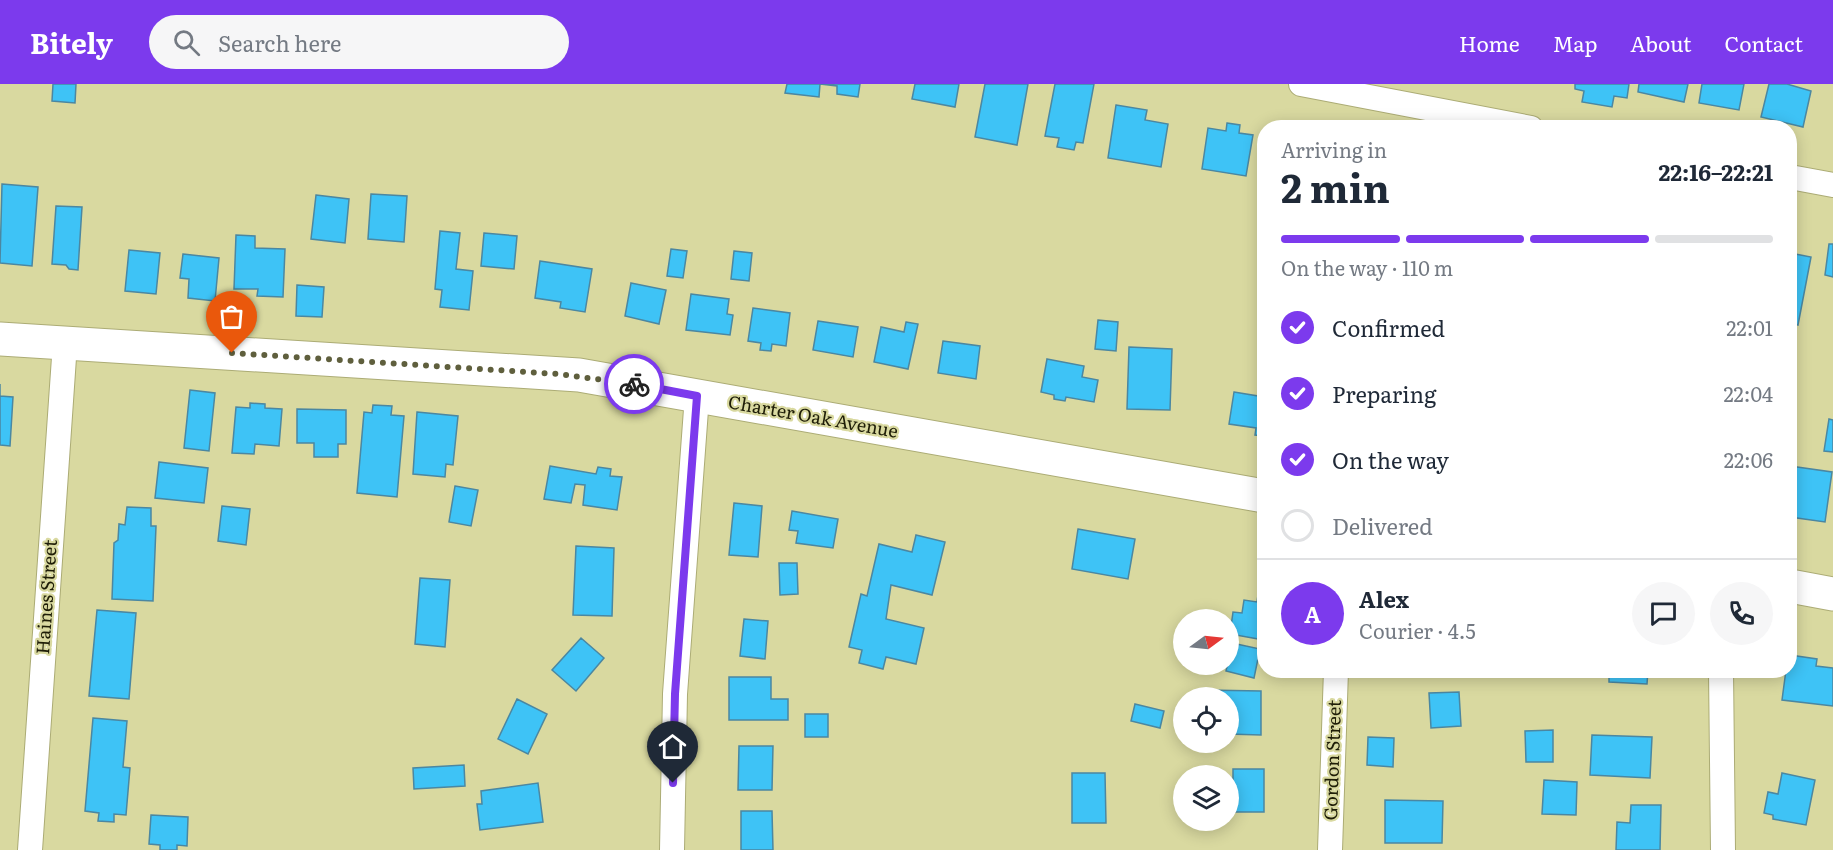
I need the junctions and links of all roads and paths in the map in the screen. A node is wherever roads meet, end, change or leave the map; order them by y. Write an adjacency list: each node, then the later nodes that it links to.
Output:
1 (1301, 84): 2 (street)
2 (1488, 120)
3 (1797, 178): 4 (street)
4 (1833, 185)
5 (0, 339): 6 (street, Charter Oak Avenue)
6 (65, 343): 7 (street, Charter Oak Avenue); 13 (street, Haines Street)
7 (697, 396): 8 (street, Charter Oak Avenue); 14 (street)
8 (1257, 495)
9 (1797, 587): 10 (street)
10 (1833, 594)
11 (1336, 678): 15 (street, Gordon Street)
12 (1720, 678): 16 (street)
13 (30, 850)
14 (672, 850)
15 (1330, 850)
16 (1723, 850)

